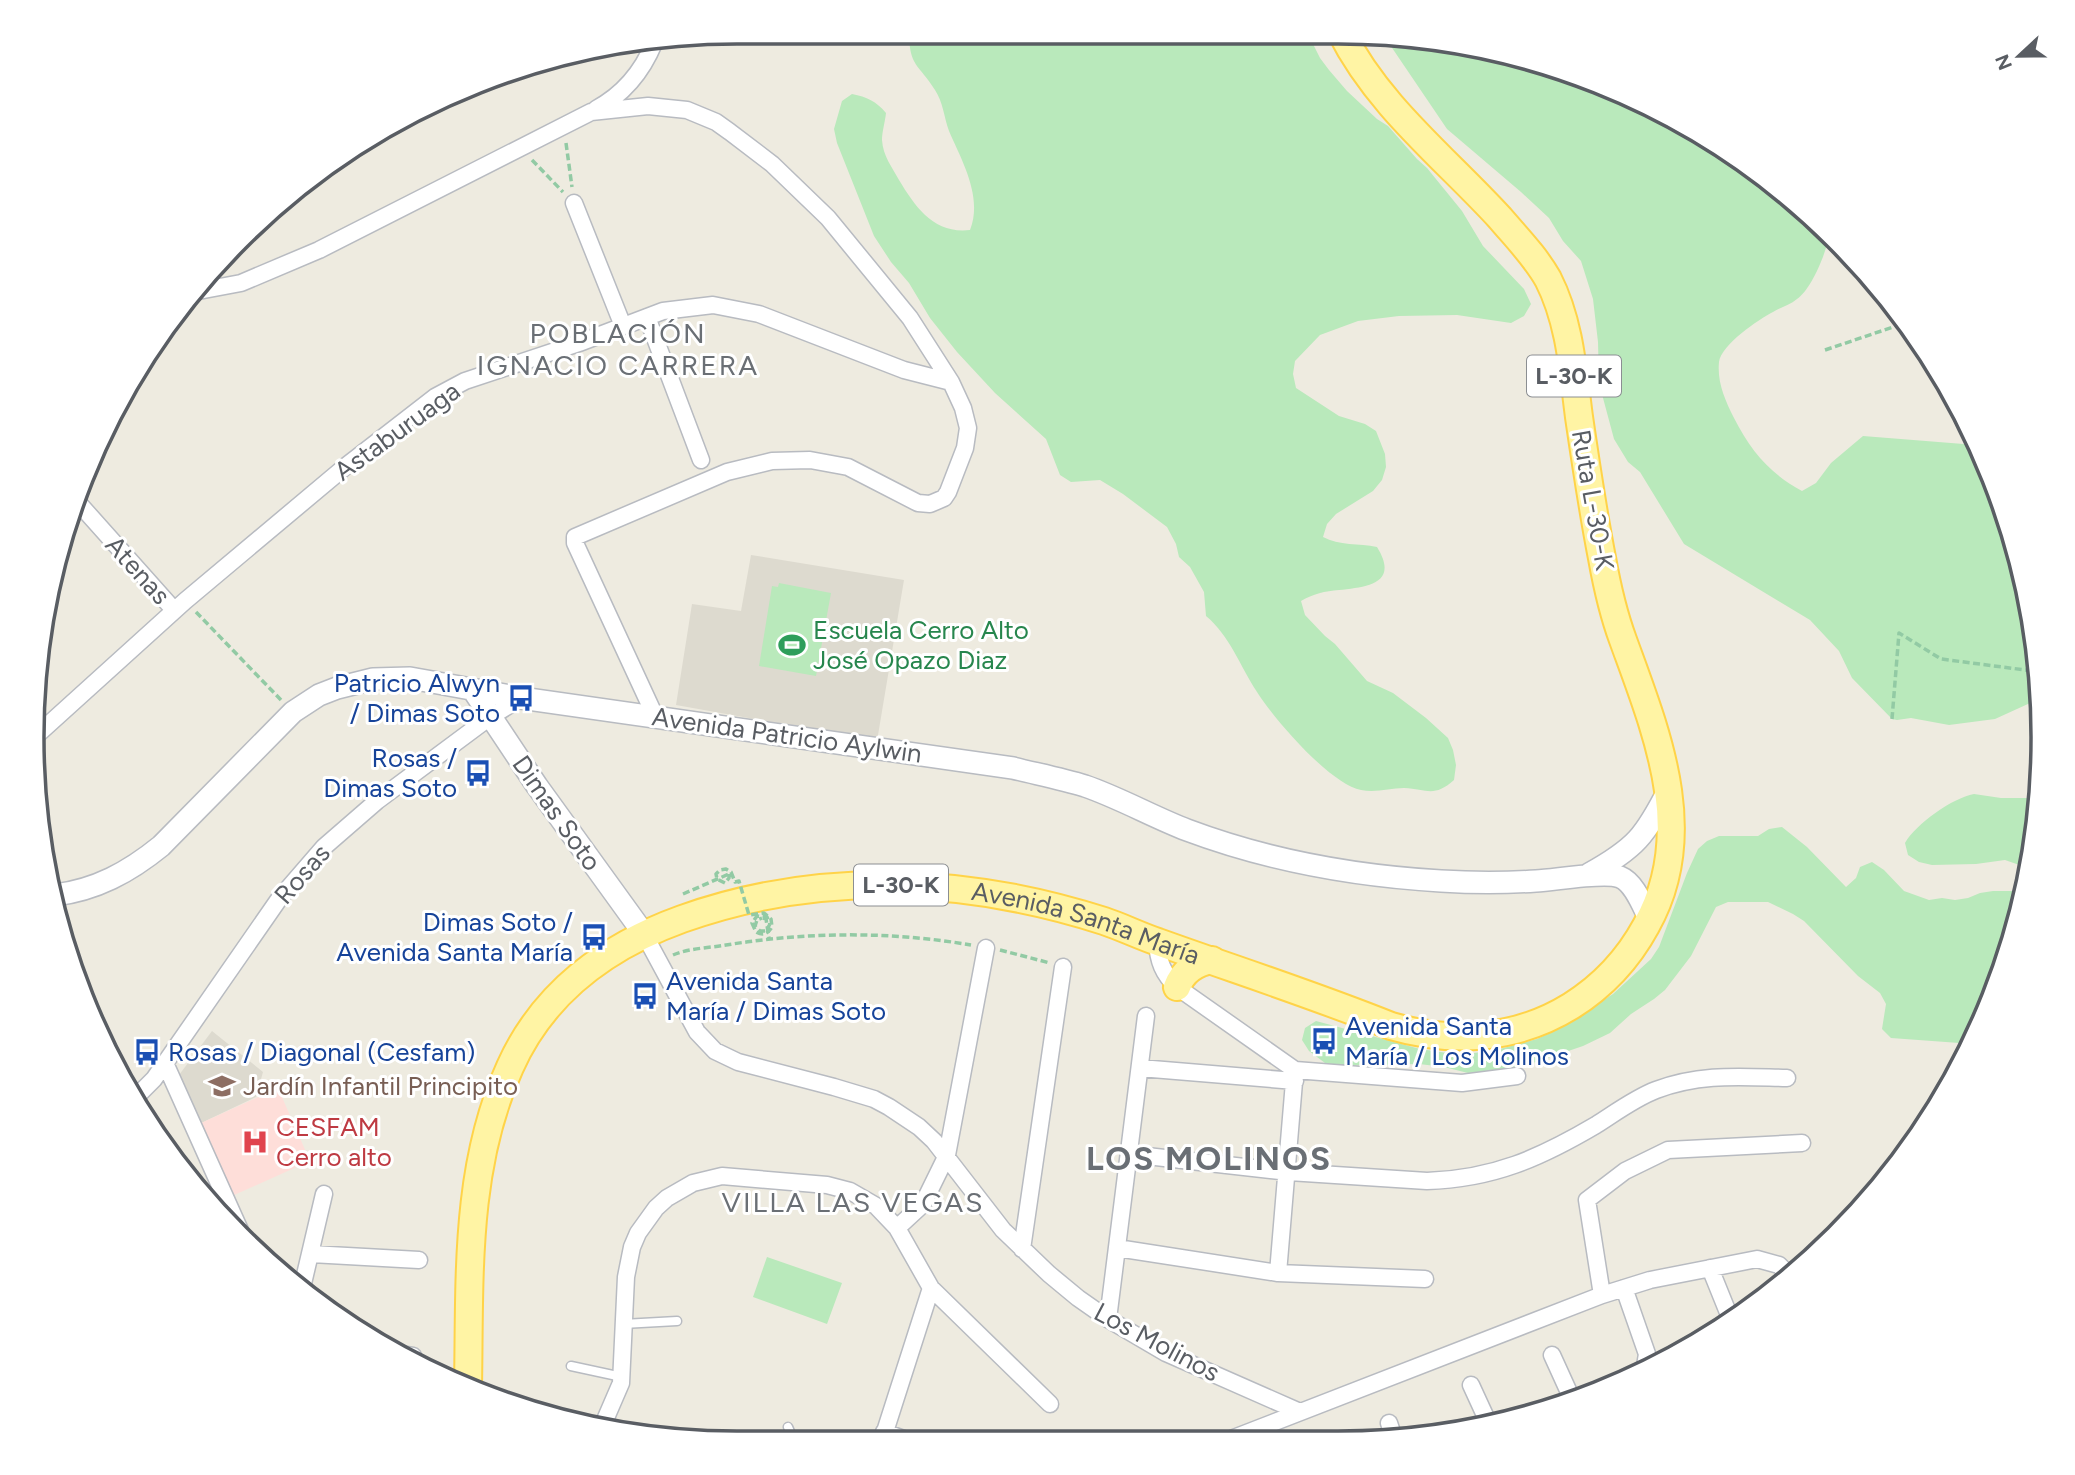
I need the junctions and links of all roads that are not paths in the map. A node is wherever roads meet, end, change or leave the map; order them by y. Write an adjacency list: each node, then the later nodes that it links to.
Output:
1 (1349, 44): 17 (main road, Ruta L-30-K / L-30-K)
2 (651, 50): 3 (street)
3 (591, 112): 5 (street); 8 (street)
4 (574, 204): 7 (street)
5 (208, 289)
6 (647, 317): 7 (street, Astaburuaga); 8 (street, Astaburuaga); 9 (street)
7 (623, 326): 11 (street, Astaburuaga)
8 (951, 382): 14 (street)
9 (701, 460)
10 (84, 508): 11 (street, Atenas)
11 (179, 605): 16 (street, Astaburuaga)
12 (473, 690): 13 (street, Avenida Patricio Aylwin); 15 (street, Dimas Soto); 19 (street, Avenida Patricio Aylwin)
13 (521, 698): 14 (street, Avenida Patricio Aylwin); 15 (street, Rosas)
14 (654, 716): 18 (street, Avenida Patricio Aylwin)
15 (490, 717): 21 (street, Dimas Soto); 28 (street, Rosas)
16 (44, 728)
17 (1670, 789): 18 (street, Avenida Patricio Aylwin); 20 (main road, Avenida Santa María / L-30-K)
18 (1581, 878): 20 (street, Avenida Patricio Aylwin)
19 (62, 893)
20 (1650, 920): 24 (main road, Avenida Santa María / L-30-K)
21 (644, 934): 22 (main road, Avenida Santa María / L-30-K); 36 (street, Los Molinos); 60 (main road, Avenida Santa María / L-30-K)
22 (1157, 942): 24 (main road, Avenida Santa María / L-30-K); 26 (street)
23 (986, 948): 36 (street)
24 (1212, 960): 26 (main road)
25 (1063, 967): 42 (street)
26 (1177, 987): 30 (street)
27 (1146, 1016): 29 (street)
28 (165, 1063): 33 (street, Rosas); 39 (street)
29 (1140, 1068): 30 (street); 35 (street)
30 (1295, 1076): 31 (street); 37 (street)
31 (1517, 1076)
32 (1787, 1077): 37 (street)
33 (142, 1091)
34 (1802, 1143): 52 (street)
35 (1129, 1154): 37 (street); 41 (street)
36 (947, 1155): 40 (street); 42 (street, Los Molinos)
37 (1289, 1172): 47 (street)
38 (324, 1194): 43 (street)
39 (232, 1212)
40 (897, 1228): 50 (street); 56 (street)
41 (1117, 1248): 47 (street); 54 (street)
42 (1022, 1249): 54 (street, Los Molinos)
43 (311, 1254): 44 (street); 48 (street)
44 (419, 1260)
45 (1710, 1268): 46 (street); 51 (street); 53 (street)
46 (1783, 1269)
47 (1278, 1273): 49 (street)
48 (304, 1279)
49 (1425, 1279)
50 (931, 1288): 64 (street); 70 (street)
51 (1624, 1288): 52 (street); 58 (street)
52 (1602, 1295): 65 (street)
53 (1727, 1311)
54 (1108, 1319): 65 (street, Los Molinos)
55 (677, 1321): 56 (lane)
56 (623, 1324): 61 (street)
57 (1552, 1354): 63 (street)
58 (1646, 1359)
59 (571, 1366): 61 (lane)
60 (467, 1376)
61 (622, 1377): 67 (street)
62 (1471, 1385): 66 (street)
63 (1568, 1391)
64 (1050, 1404)
65 (1300, 1412): 71 (street)
66 (1485, 1415)
67 (605, 1419)
68 (788, 1427): 69 (lane)
69 (790, 1431)
70 (885, 1431)
71 (1251, 1431)

